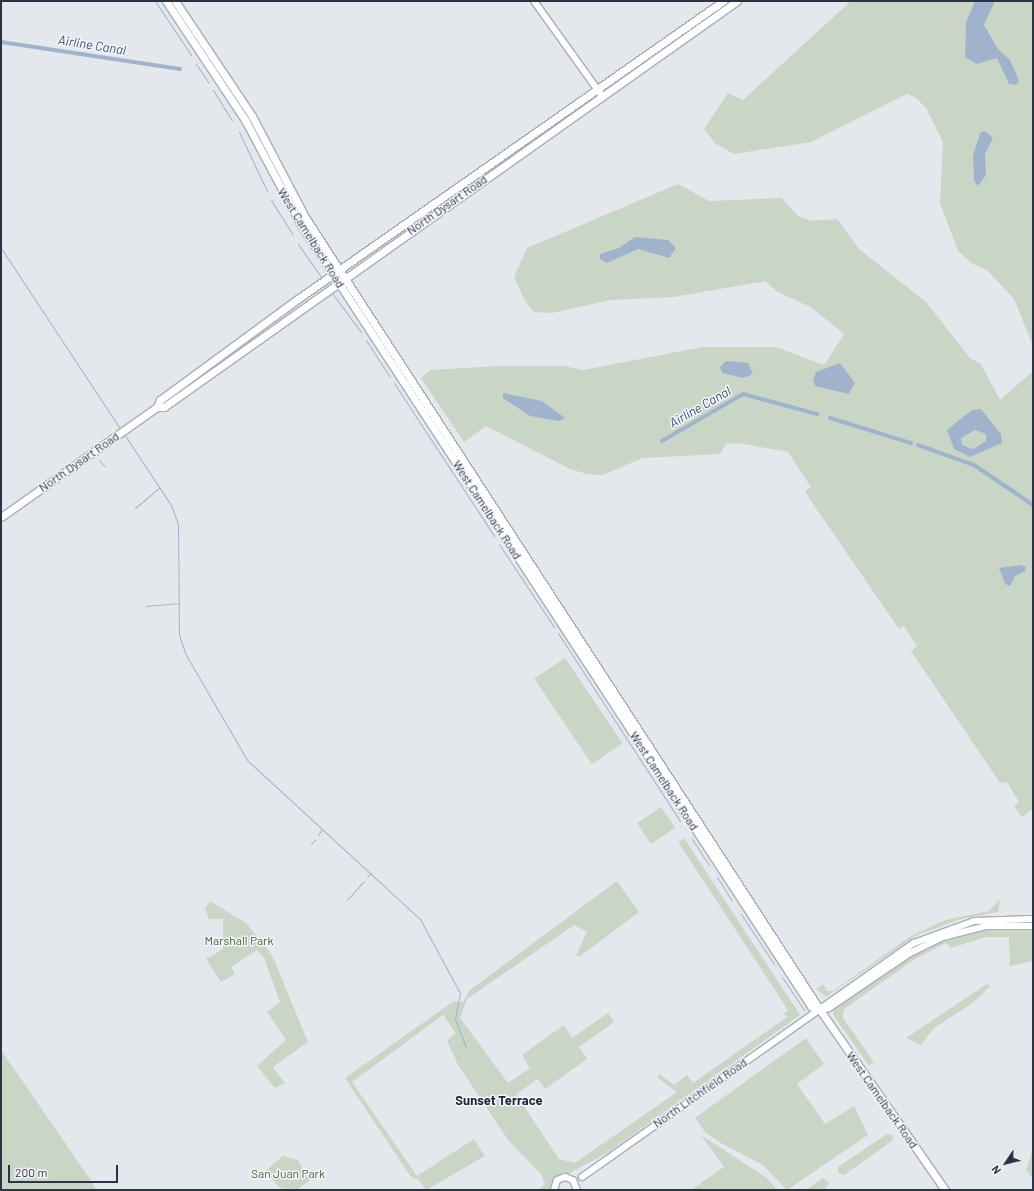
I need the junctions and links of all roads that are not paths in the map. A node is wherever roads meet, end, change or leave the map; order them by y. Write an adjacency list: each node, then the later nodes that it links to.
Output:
1 (166, 1): 8 (main road, West Camelback Road)
2 (175, 1): 7 (main road, West Camelback Road)
3 (534, 1): 6 (main road)
4 (723, 1): 6 (main road, North Dysart Road)
5 (737, 1): 6 (main road, North Dysart Road)
6 (599, 93): 9 (main road, North Dysart Road); 10 (main road, North Dysart Road)
7 (287, 185): 8 (main road); 9 (main road, West Camelback Road)
8 (280, 188): 9 (main road, West Camelback Road)
9 (337, 272): 10 (main road, West Camelback Road); 11 (main road, North Dysart Road)
10 (341, 279): 12 (main road, North Dysart Road); 15 (main road, West Camelback Road)
11 (245, 338): 12 (main road); 13 (main road, North Dysart Road)
12 (250, 344): 13 (main road, North Dysart Road)
13 (157, 407): 14 (main road, North Dysart Road)
14 (1, 517)
15 (696, 823): 16 (main road, West Camelback Road); 17 (main road, West Camelback Road)
16 (732, 872): 17 (main road); 20 (main road, West Camelback Road)
17 (745, 904): 20 (main road); 22 (main road, West Camelback Road)
18 (1033, 919): 21 (main road, North Litchfield Road)
19 (1033, 926): 21 (main road, North Litchfield Road)
20 (776, 938): 22 (main road, West Camelback Road)
21 (901, 955): 22 (main road, North Litchfield Road)
22 (820, 1010): 23 (main road, North Litchfield Road); 27 (main road, West Camelback Road)
23 (582, 1177): 24 (main road, North Litchfield Road); 25 (main road, North Litchfield Road)
24 (572, 1178): 25 (main road); 26 (main road, North Litchfield Road)
25 (577, 1188)
26 (554, 1190)
27 (945, 1190)

